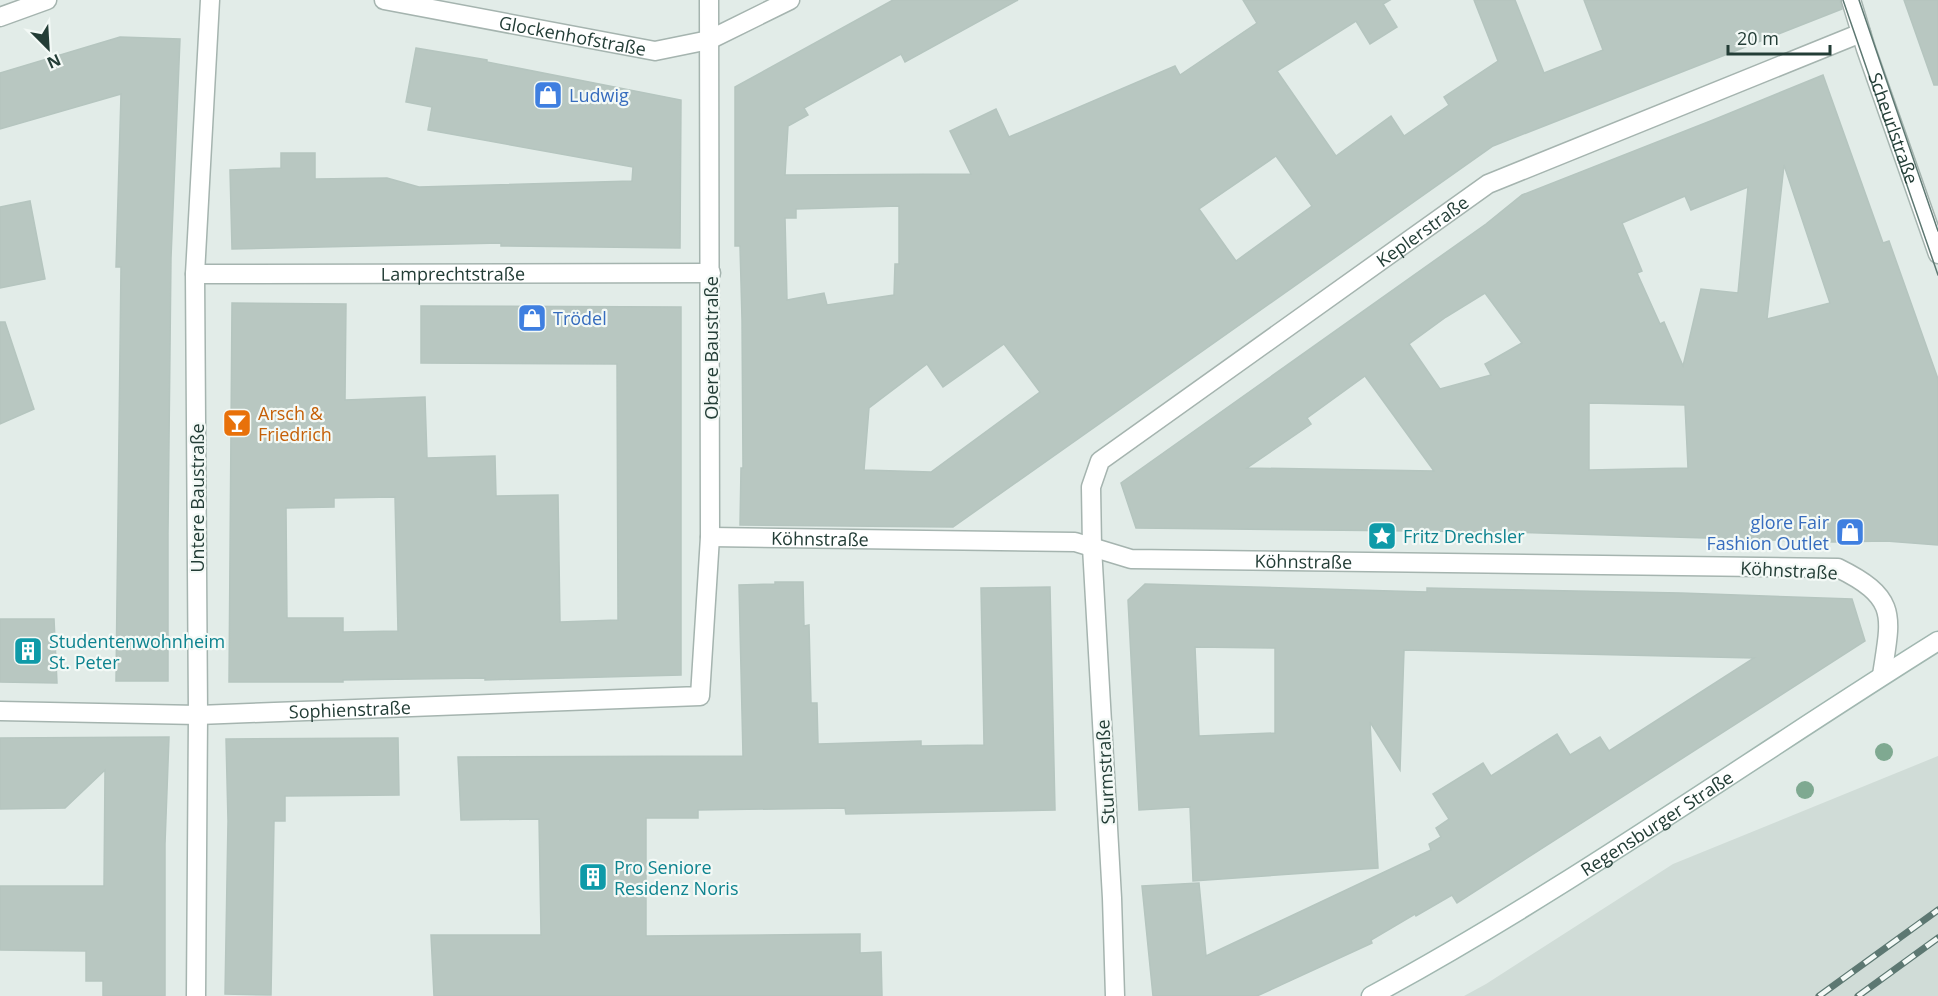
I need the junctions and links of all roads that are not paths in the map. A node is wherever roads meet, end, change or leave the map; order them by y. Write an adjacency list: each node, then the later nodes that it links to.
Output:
1 (47, 0): 7 (street)
2 (210, 0): 12 (street, Untere Baustraße)
3 (384, 0): 9 (street, Glockenhofstraße)
4 (709, 0): 9 (street, Obere Baustraße)
5 (790, 0): 9 (street, Glockenhofstraße)
6 (1851, 0): 8 (street, Scheurlstraße)
7 (0, 17)
8 (1861, 33): 10 (street, Scheurlstraße); 14 (street, Keplerstraße)
9 (709, 40): 11 (street, Obere Baustraße)
10 (1938, 254)
11 (711, 273): 12 (street, Lamprechtstraße); 13 (street, Obere Baustraße)
12 (195, 274): 19 (street, Untere Baustraße)
13 (710, 537): 14 (street, Köhnstraße); 17 (street, Obere Baustraße)
14 (1092, 547): 16 (street, Köhnstraße); 21 (street, Sturmstraße)
15 (1938, 641): 16 (street, Regensburger Straße)
16 (1882, 675): 22 (street, Regensburger Straße)
17 (700, 696): 19 (street, Sophienstraße)
18 (0, 711): 19 (street, Sophienstraße)
19 (198, 715): 20 (street, Untere Baustraße)
20 (195, 996)
21 (1115, 996)
22 (1371, 996)

